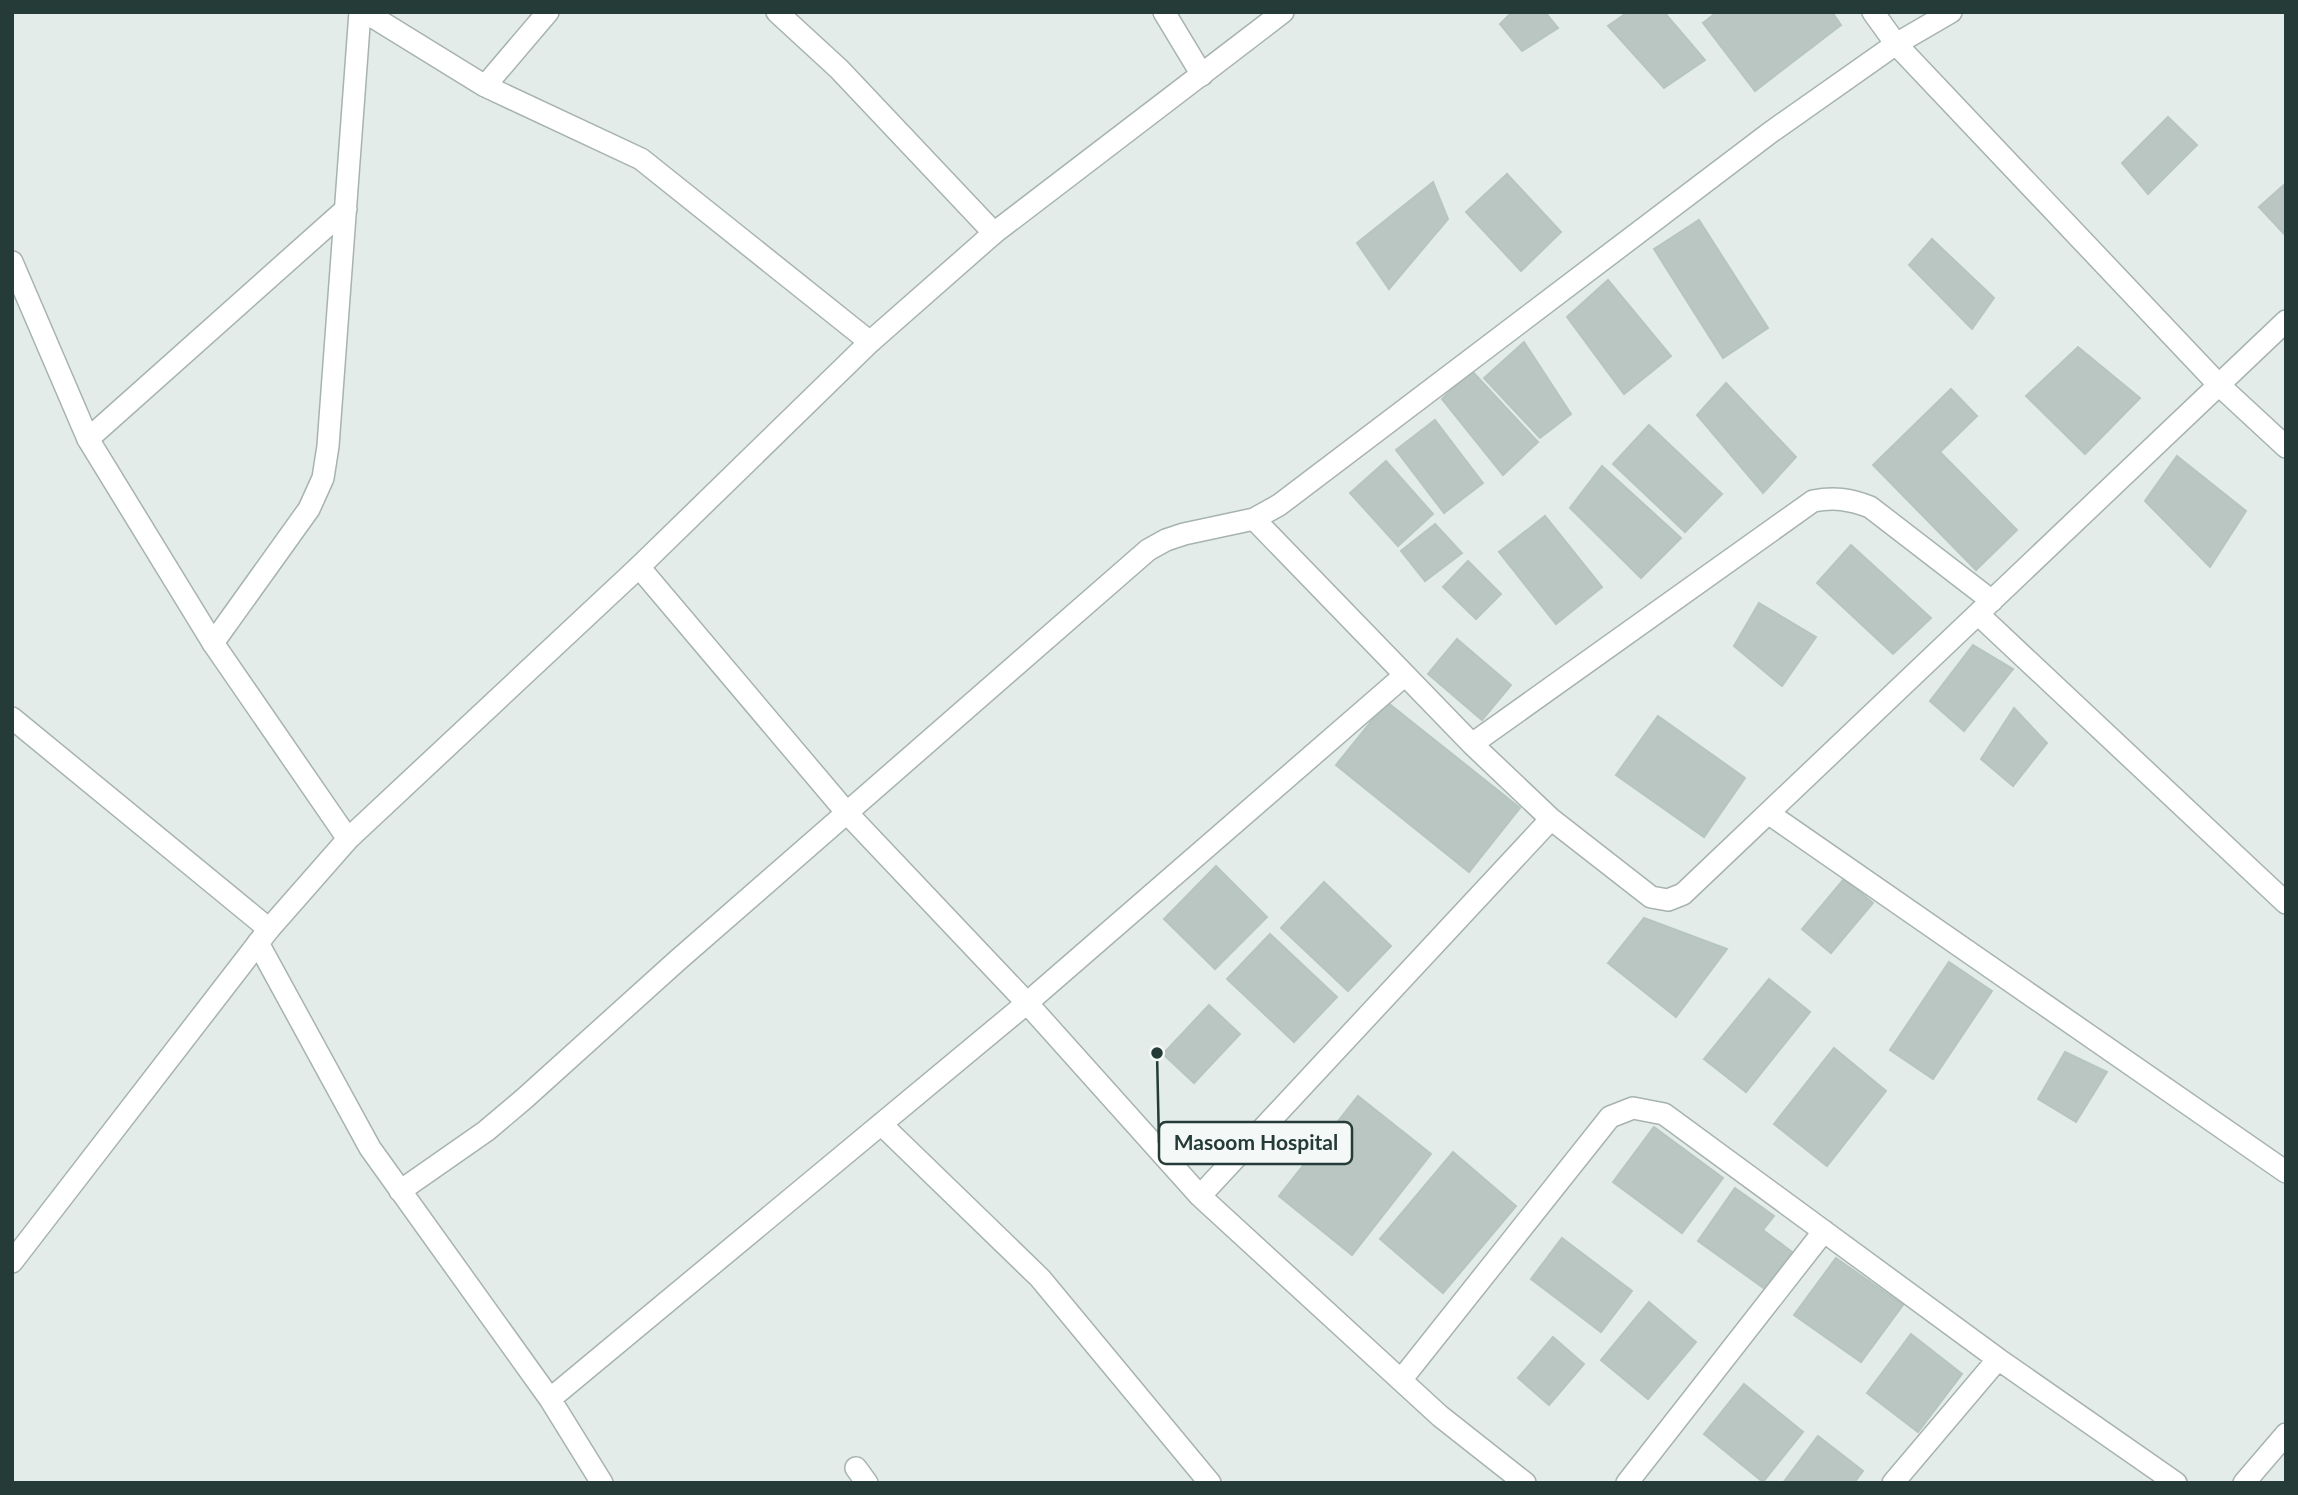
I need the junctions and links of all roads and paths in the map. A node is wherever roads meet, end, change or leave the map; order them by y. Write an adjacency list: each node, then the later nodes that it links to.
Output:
1 (362, 12): 10 (street); 11 (street)
2 (548, 12): 10 (street)
3 (777, 12): 12 (street)
4 (1164, 12): 9 (street)
5 (1283, 12): 9 (street)
6 (1873, 12): 8 (street)
7 (1951, 12): 8 (street)
8 (1896, 44): 16 (street); 19 (street)
9 (1202, 75): 12 (street)
10 (485, 86): 15 (street)
11 (346, 209): 17 (street); 22 (street)
12 (994, 233): 15 (street)
13 (12, 262): 17 (street)
14 (2286, 321): 16 (street)
15 (870, 342): 20 (street)
16 (2219, 385): 18 (street); 21 (street)
17 (88, 439): 22 (street)
18 (2286, 447)
19 (1254, 519): 23 (street); 26 (street)
20 (639, 567): 26 (street); 29 (street)
21 (1985, 608): 25 (street); 27 (street); 30 (street)
22 (213, 643): 29 (street)
23 (1405, 675): 25 (street); 32 (street)
24 (12, 718): 31 (street)
25 (1472, 744): 28 (street)
26 (847, 813): 32 (street); 35 (street)
27 (1768, 813): 28 (street); 34 (street)
28 (1550, 819): 36 (street)
29 (348, 839): 31 (street)
30 (2286, 904)
31 (263, 936): 35 (street); 38 (street)
32 (1027, 1003): 33 (street); 36 (street)
33 (881, 1124): 41 (street); 44 (street)
34 (2286, 1171)
35 (400, 1191): 41 (street)
36 (1200, 1196): 40 (street)
37 (1824, 1231): 39 (street); 40 (street); 46 (street)
38 (12, 1262)
39 (1998, 1359): 47 (street); 48 (street)
40 (1401, 1380): 45 (street)
41 (550, 1399): 43 (street)
42 (2286, 1434): 49 (street)
43 (602, 1483)
44 (1210, 1483)
45 (1525, 1483)
46 (1627, 1483)
47 (1893, 1483)
48 (2176, 1483)
49 (2244, 1483)

